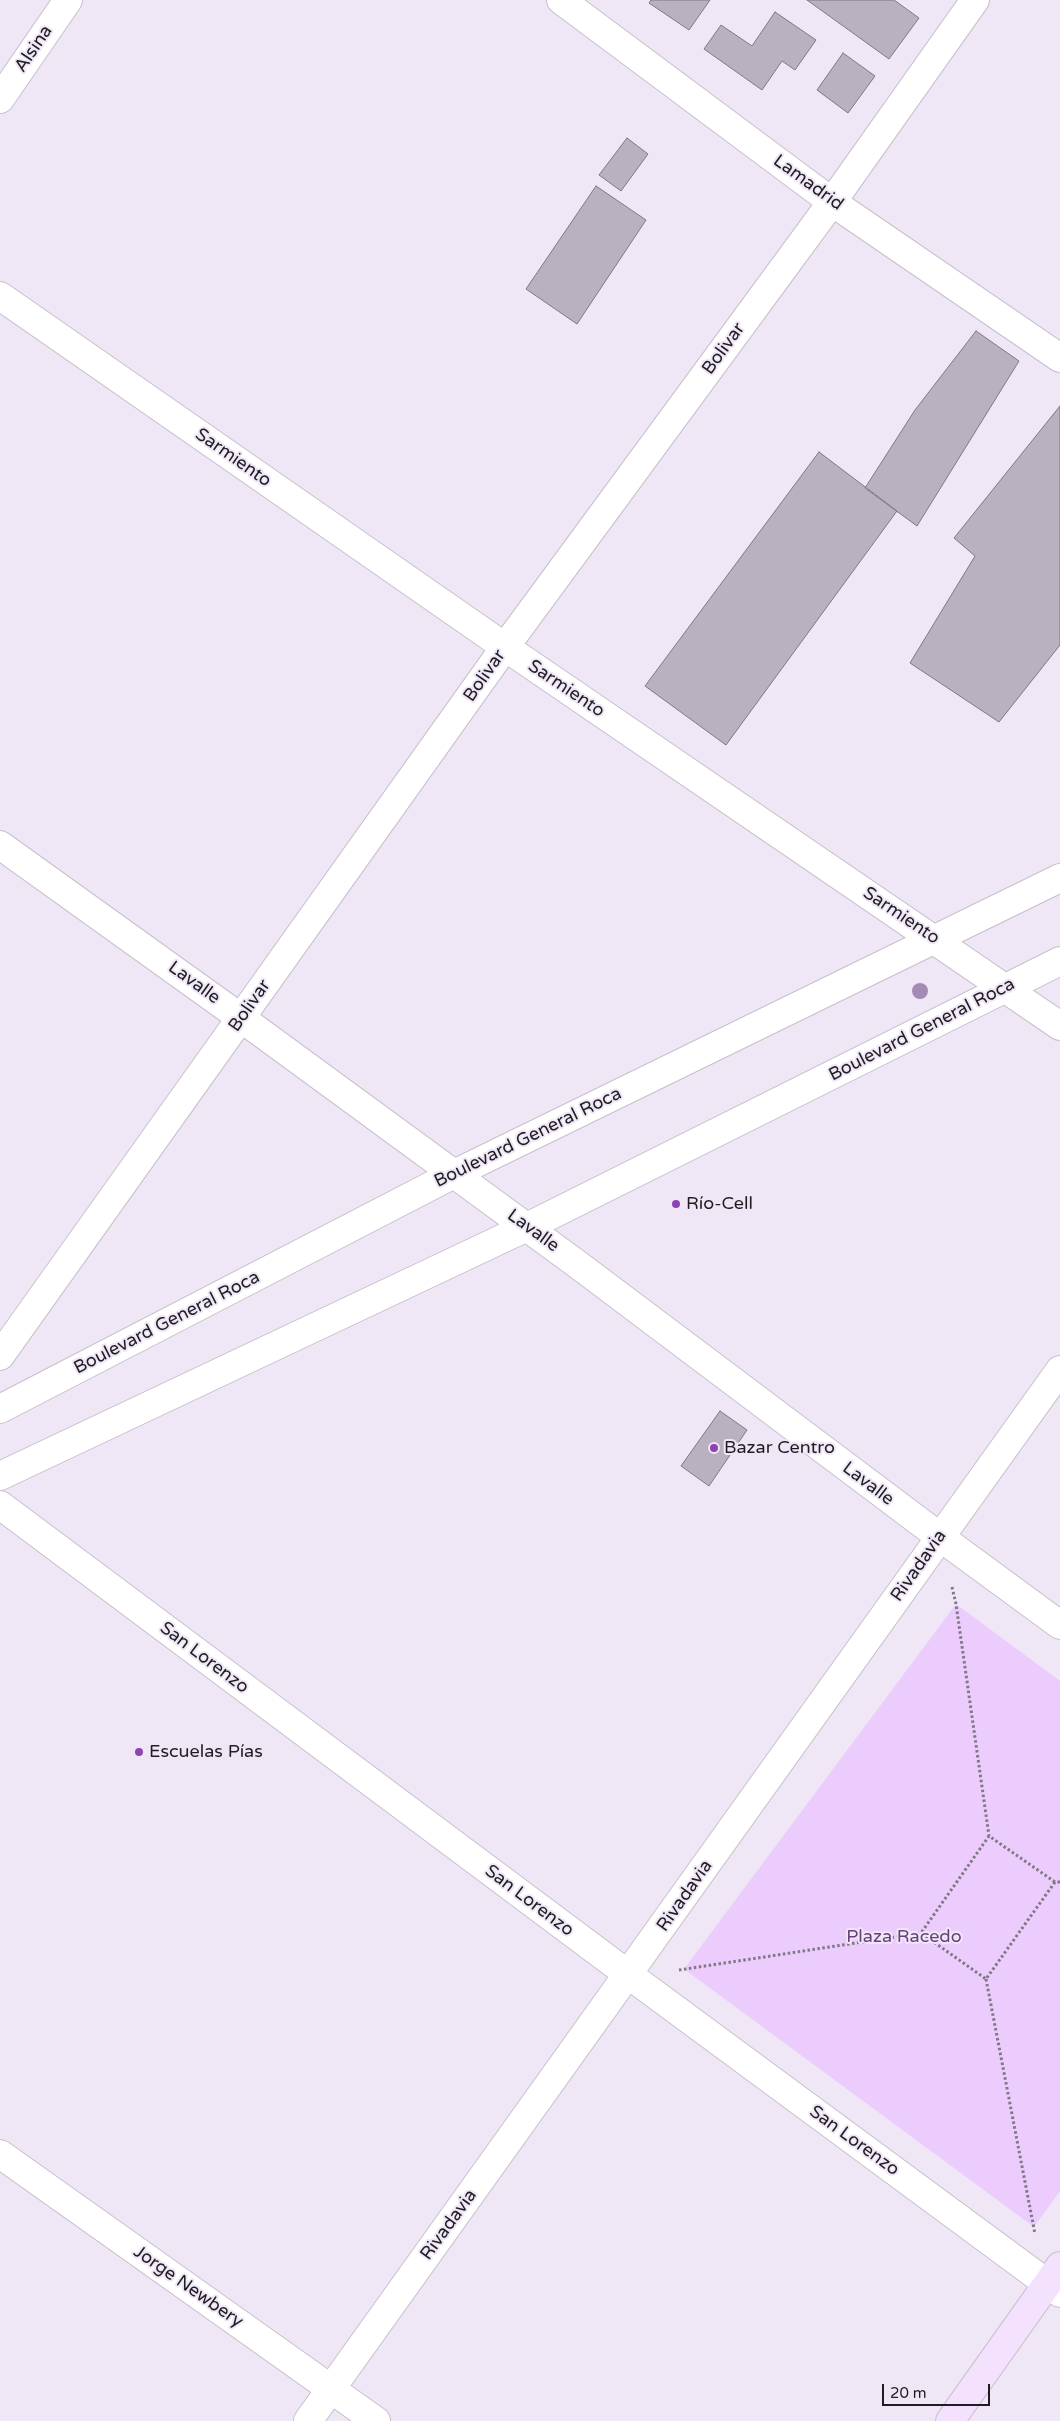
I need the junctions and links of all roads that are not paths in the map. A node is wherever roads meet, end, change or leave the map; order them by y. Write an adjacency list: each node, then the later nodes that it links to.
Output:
1 (68, 0): 4 (street, Alsina)
2 (561, 0): 5 (street, Lamadrid)
3 (975, 0): 5 (street, Bolivar)
4 (0, 99)
5 (832, 202): 7 (street, Lamadrid); 8 (street, Bolivar)
6 (0, 296): 8 (street, Sarmiento)
7 (1060, 358)
8 (505, 647): 11 (street, Sarmiento); 14 (street, Bolivar)
9 (0, 845): 14 (street, Lavalle)
10 (1060, 878): 11 (street, Boulevard General Roca)
11 (934, 938): 13 (street, Sarmiento); 16 (street, Boulevard General Roca)
12 (1060, 962): 13 (street, Boulevard General Roca)
13 (1006, 989): 15 (street, Sarmiento); 17 (street, Boulevard General Roca)
14 (241, 1018): 16 (street, Lavalle); 18 (street, Bolivar)
15 (1060, 1026)
16 (454, 1174): 17 (street, Lavalle); 20 (street, Boulevard General Roca)
17 (527, 1227): 21 (street, Boulevard General Roca); 23 (street, Lavalle)
18 (0, 1356)
19 (1060, 1370): 23 (street, Rivadavia)
20 (0, 1409)
21 (0, 1476)
22 (0, 1505): 25 (street, San Lorenzo)
23 (940, 1537): 24 (street, Lavalle); 25 (street, Rivadavia)
24 (1060, 1625)
25 (629, 1975): 27 (street, San Lorenzo); 28 (street, Rivadavia)
26 (0, 2154): 28 (street, Jorge Newbery)
27 (1056, 2281): 31 (main road)
28 (331, 2389): 29 (street, Rivadavia); 30 (street, Jorge Newbery)
29 (308, 2421)
30 (376, 2421)
31 (950, 2421)

